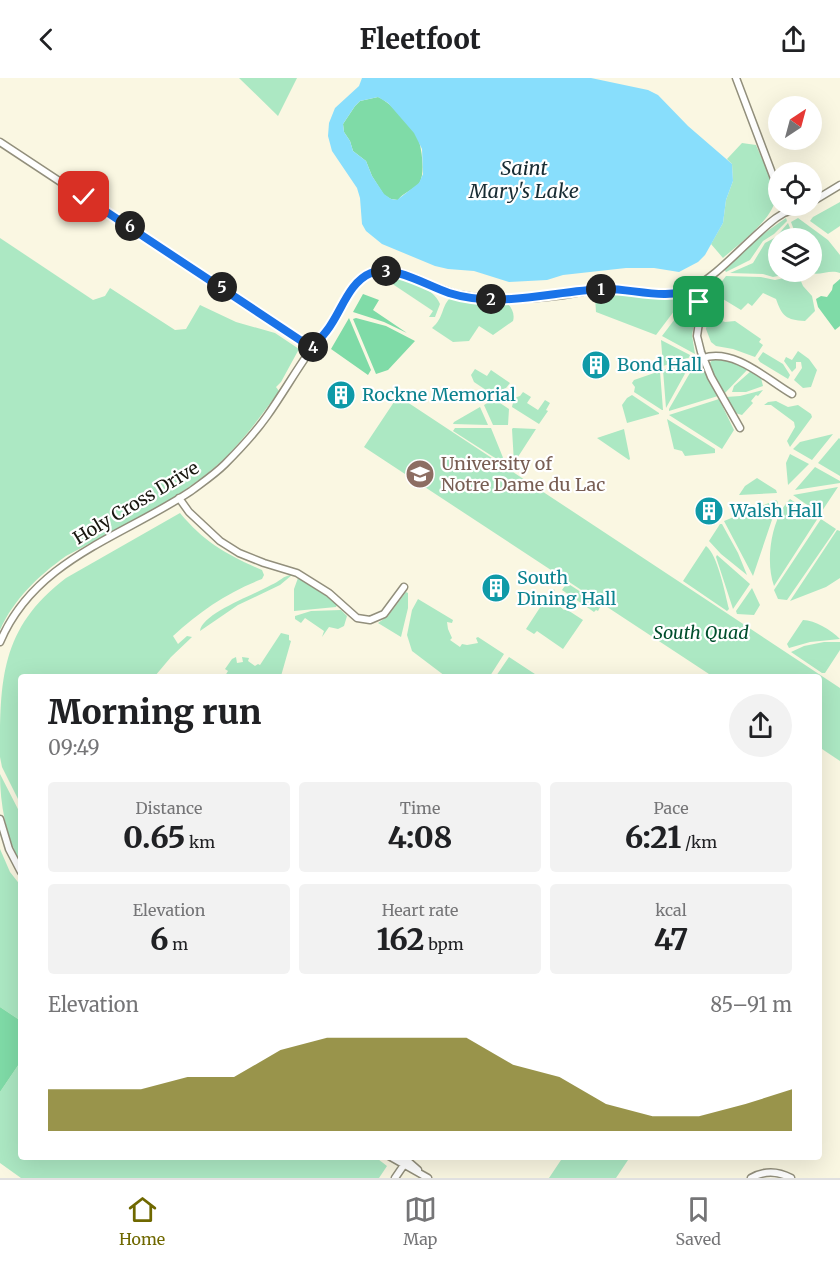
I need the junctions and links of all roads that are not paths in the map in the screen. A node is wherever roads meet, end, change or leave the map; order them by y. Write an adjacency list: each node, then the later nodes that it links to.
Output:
1 (736, 78): 3 (street)
2 (0, 142): 8 (street)
3 (768, 163)
4 (840, 185): 5 (street)
5 (822, 196)
6 (777, 216): 7 (street, Holy Cross Drive)
7 (694, 287): 8 (street, Holy Cross Drive); 9 (street)
8 (312, 348): 12 (street, Holy Cross Drive)
9 (703, 358): 10 (street); 11 (street)
10 (792, 394)
11 (740, 428)
12 (179, 498): 13 (street); 14 (street, Holy Cross Drive)
13 (404, 587)
14 (0, 642)
15 (0, 819): 16 (street)
16 (18, 866)
17 (406, 1160): 18 (street); 19 (street)
18 (395, 1178)
19 (428, 1178)
20 (751, 1178): 21 (street)
21 (791, 1178)

